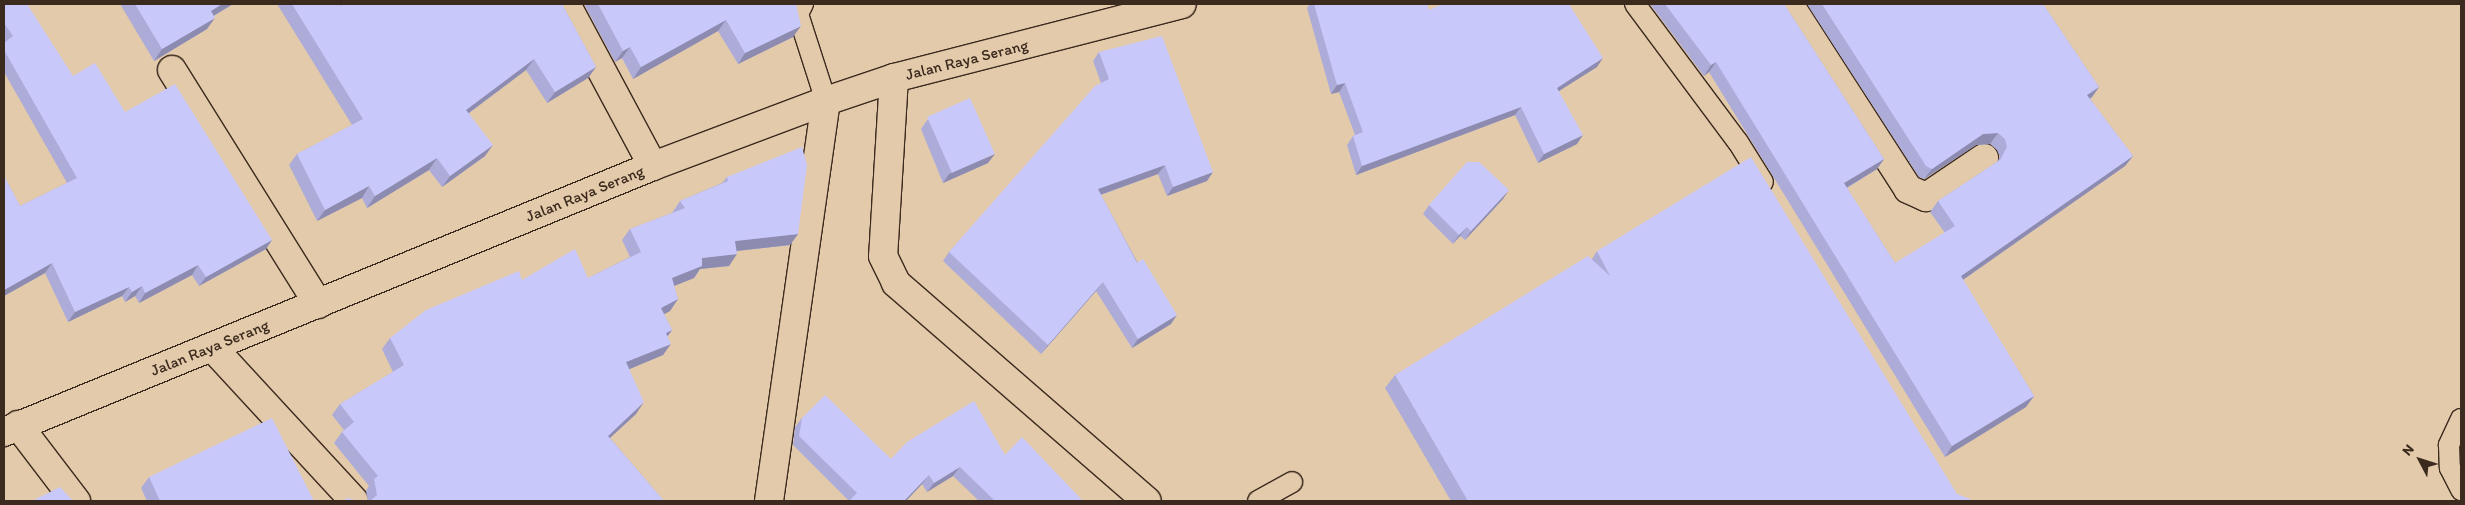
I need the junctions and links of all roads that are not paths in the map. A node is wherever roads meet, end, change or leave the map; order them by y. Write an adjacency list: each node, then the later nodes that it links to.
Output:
1 (566, 4): 10 (main road)
2 (803, 4): 8 (lane)
3 (1182, 4): 7 (main road, Jalan Raya Serang)
4 (1635, 4): 11 (lane)
5 (1789, 4): 9 (main road)
6 (172, 70): 12 (main road)
7 (894, 78): 8 (main road, Jalan Raya Serang); 18 (main road)
8 (826, 100): 10 (main road, Jalan Raya Serang); 21 (main road)
9 (1984, 158)
10 (653, 166): 12 (main road, Jalan Raya Serang)
11 (1774, 202)
12 (318, 304): 13 (main road, Jalan Raya Serang)
13 (212, 348): 15 (main road, Jalan Raya Serang); 20 (main road)
14 (2461, 419): 17 (lane)
15 (11, 428): 19 (main road)
16 (1292, 482): 22 (lane)
17 (2461, 490)
18 (1132, 496)
19 (76, 501)
20 (354, 501)
21 (769, 501)
22 (1258, 501)

